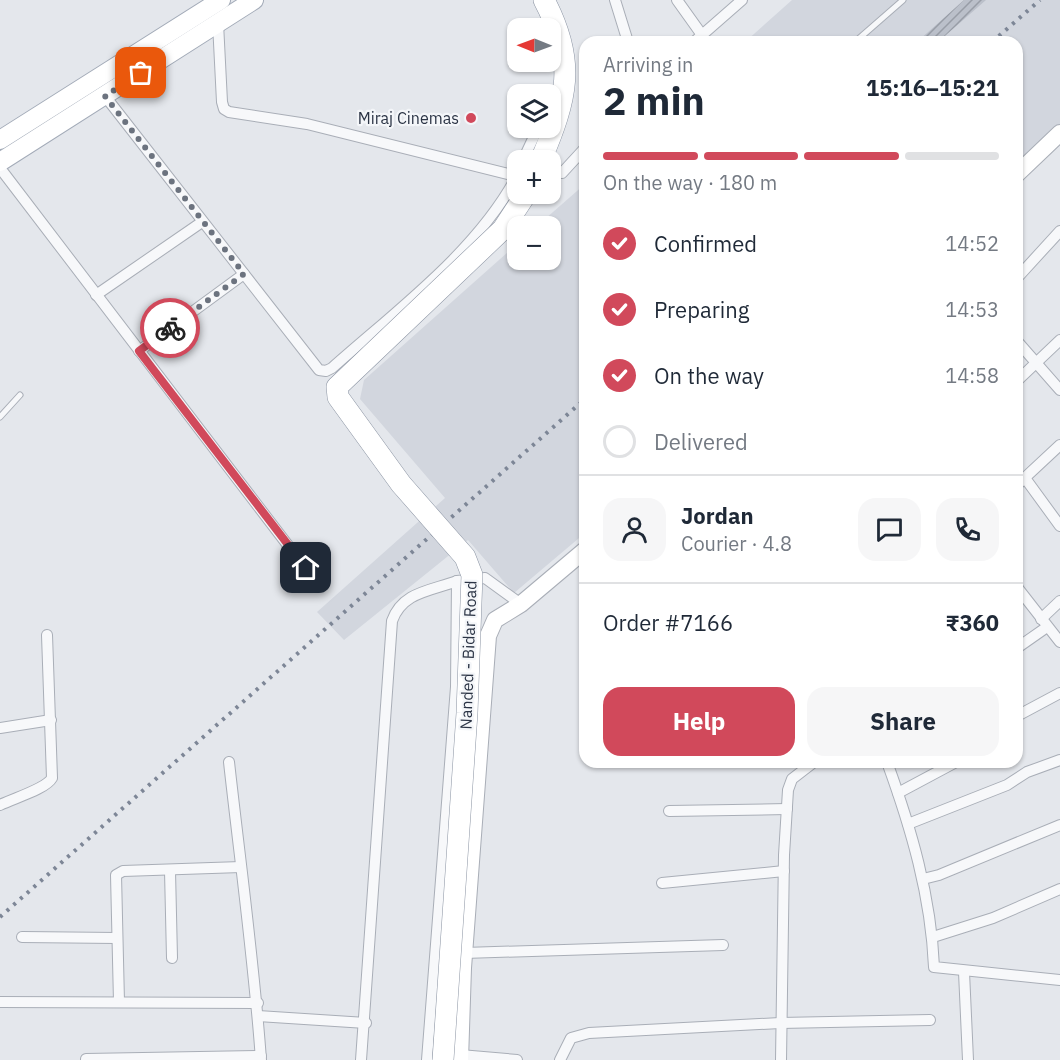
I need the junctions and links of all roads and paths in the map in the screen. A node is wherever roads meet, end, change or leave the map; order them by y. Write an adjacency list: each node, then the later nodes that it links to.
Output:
1 (254, 0): 7 (main road)
2 (544, 0): 12 (highway)
3 (615, 0): 8 (street)
4 (677, 0): 9 (street)
5 (742, 0): 10 (street)
6 (903, 0): 11 (lane)
7 (213, 8): 13 (main road); 15 (main road); 21 (street)
8 (626, 36)
9 (696, 36)
10 (701, 36)
11 (862, 36)
12 (561, 84)
13 (105, 96): 17 (main road); 24 (street)
14 (1060, 133): 19 (street)
15 (0, 140)
16 (579, 155): 20 (street)
17 (0, 162)
18 (0, 168): 28 (street)
19 (1023, 168)
20 (562, 173)
21 (507, 178)
22 (507, 198): 27 (street)
23 (512, 204): 88 (highway, Nanded - Bidar Road, bridge)
24 (202, 222): 27 (street); 28 (street)
25 (1060, 231): 26 (street)
26 (1023, 271)
27 (244, 274): 31 (street)
28 (96, 296): 31 (street)
29 (1060, 340): 32 (street)
30 (1023, 348): 32 (street)
31 (139, 351): 43 (street)
32 (1036, 364): 33 (street); 34 (street)
33 (1023, 376)
34 (1060, 390)
35 (20, 395): 36 (lane)
36 (0, 417)
37 (1060, 445): 38 (street)
38 (1023, 480)
39 (1023, 484): 40 (street)
40 (1060, 526)
41 (579, 555): 46 (street)
42 (457, 581): 46 (street); 85 (street); 91 (street)
43 (319, 586)
44 (1023, 595): 47 (street)
45 (1060, 601): 47 (street)
46 (521, 604): 76 (street)
47 (1044, 623): 49 (street); 50 (street)
48 (47, 635): 53 (street)
49 (1023, 642)
50 (1060, 642)
51 (1060, 693): 52 (street)
52 (1023, 713)
53 (51, 720): 54 (street); 61 (street)
54 (0, 728)
55 (1060, 760): 64 (street)
56 (229, 762): 66 (street)
57 (806, 768): 62 (street)
58 (889, 768): 60 (street)
59 (945, 768): 60 (street)
60 (898, 793): 64 (street)
61 (0, 805)
62 (787, 809): 63 (street); 68 (street)
63 (669, 811)
64 (908, 824): 69 (street)
65 (1060, 825): 69 (street)
66 (241, 867): 67 (street); 82 (street)
67 (170, 871): 74 (street); 77 (street)
68 (784, 871): 70 (street); 86 (street)
69 (923, 879): 72 (street)
70 (662, 883)
71 (1060, 889): 72 (street)
72 (933, 937): 78 (street)
73 (22, 938): 74 (street)
74 (117, 938): 81 (street)
75 (723, 945): 76 (street)
76 (464, 953): 88 (street)
77 (172, 958)
78 (964, 972): 79 (street); 95 (street)
79 (1060, 980)
80 (0, 1002): 81 (street)
81 (119, 1002): 82 (street)
82 (258, 1003): 83 (street)
83 (258, 1016): 85 (street); 87 (street)
84 (930, 1020): 86 (street)
85 (366, 1023): 90 (street)
86 (780, 1023): 93 (street); 94 (street)
87 (261, 1058): 89 (street)
88 (454, 1058): 92 (street)
89 (86, 1059)
90 (362, 1060)
91 (427, 1060)
92 (517, 1060)
93 (560, 1060)
94 (781, 1060)
95 (968, 1060)

